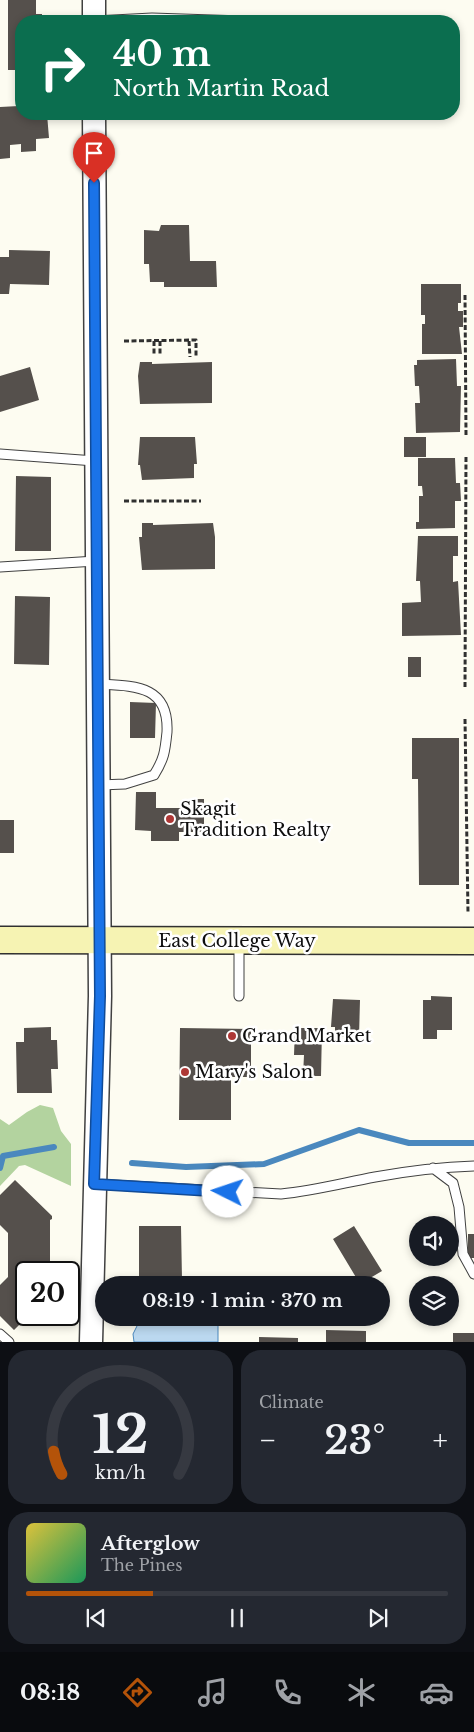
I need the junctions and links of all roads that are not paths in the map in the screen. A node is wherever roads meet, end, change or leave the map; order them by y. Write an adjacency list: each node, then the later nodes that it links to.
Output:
1 (94, 0): 2 (street)
2 (94, 15)
3 (94, 120): 5 (street)
4 (0, 454): 5 (lane)
5 (96, 461): 6 (street)
6 (96, 561): 7 (lane); 8 (street)
7 (0, 567)
8 (96, 684): 9 (street); 9 (lane)
9 (97, 786): 11 (street)
10 (0, 940): 11 (main road, East College Way)
11 (98, 941): 12 (main road, East College Way); 17 (street)
12 (240, 941): 13 (main road, East College Way); 14 (lane)
13 (474, 941)
14 (240, 996)
15 (474, 1166): 16 (lane)
16 (433, 1168): 17 (lane); 18 (lane)
17 (94, 1184): 21 (street)
18 (474, 1274)
19 (0, 1334): 20 (lane)
20 (9, 1342)
21 (91, 1342)

